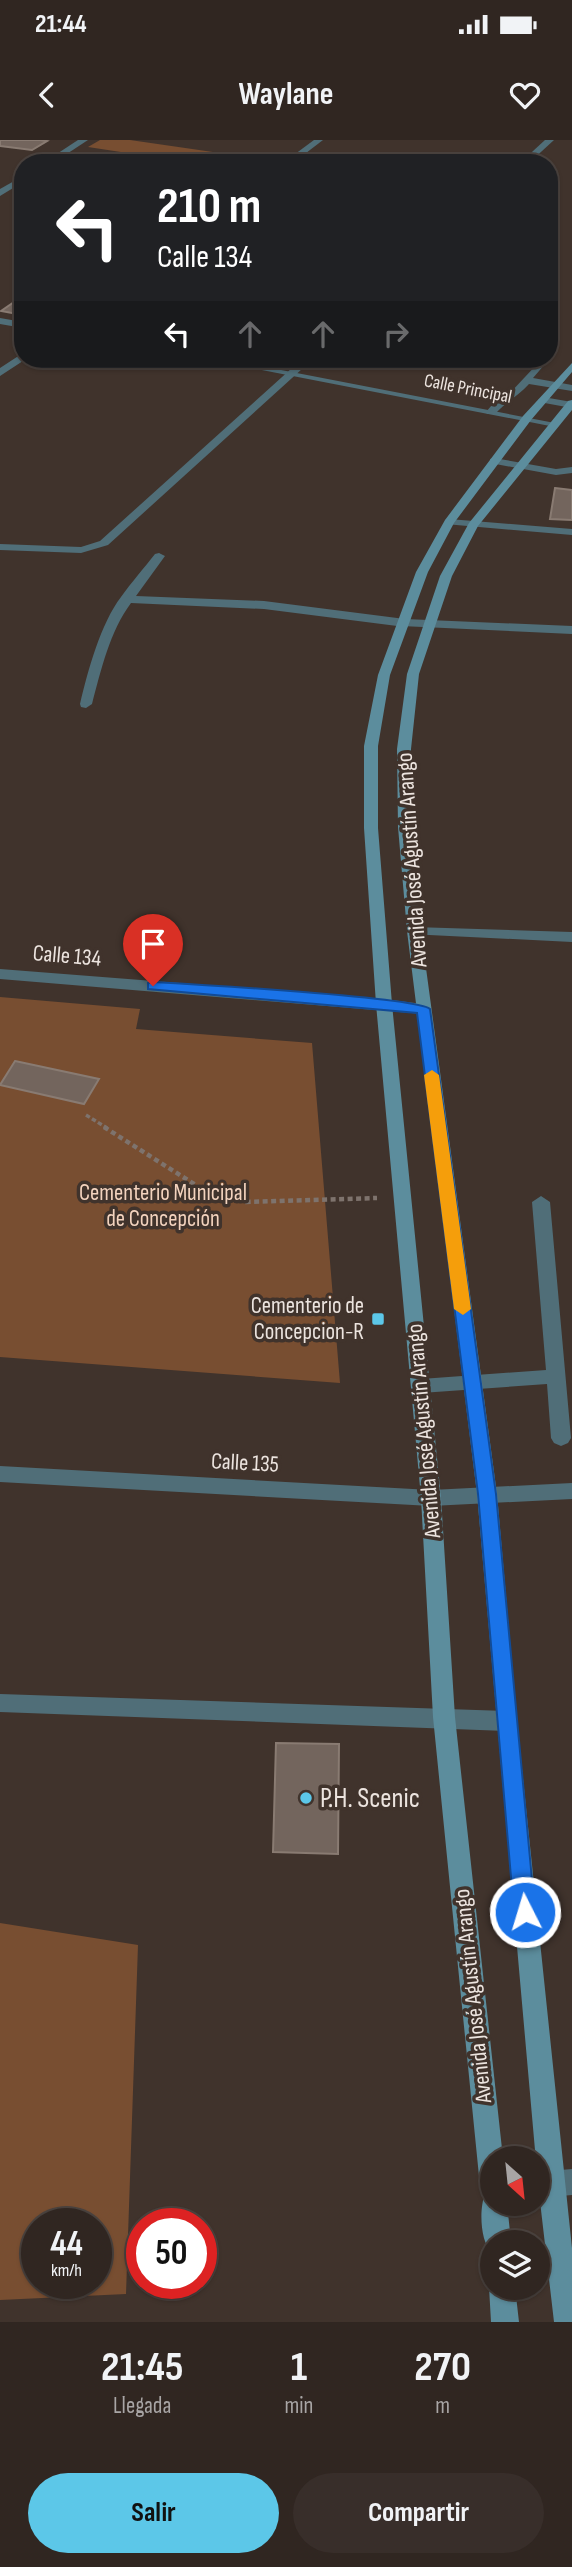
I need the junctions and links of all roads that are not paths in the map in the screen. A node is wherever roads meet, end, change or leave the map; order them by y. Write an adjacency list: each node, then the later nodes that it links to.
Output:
1 (84, 140): 4 (street)
2 (319, 140): 5 (street)
3 (550, 140): 6 (street)
4 (61, 154)
5 (300, 154)
6 (534, 154)
7 (572, 366): 13 (main road, Avenida José Agustín Arango)
8 (263, 368): 11 (street, Calle Principal)
9 (298, 368): 11 (street)
10 (536, 368): 12 (street)
11 (292, 373): 17 (street, Calle Principal); 25 (street)
12 (526, 380): 13 (street); 17 (street)
13 (555, 385): 14 (street); 15 (main road, Avenida José Agustín Arango)
14 (572, 388)
15 (542, 400): 16 (street); 18 (main road, Avenida José Agustín Arango)
16 (567, 411): 18 (street, Calle Principal); 20 (main road, Avenida José Agustín Arango)
17 (491, 412): 18 (street, Calle Principal)
18 (527, 418): 19 (main road, Avenida José Agustín Arango)
19 (494, 461): 20 (street); 22 (main road, Avenida José Agustín Arango)
20 (521, 466): 21 (street); 23 (main road, Avenida José Agustín Arango)
21 (572, 470)
22 (449, 522): 23 (street); 28 (main road, Avenida José Agustín Arango)
23 (474, 525): 24 (street); 29 (main road, Avenida José Agustín Arango)
24 (572, 532)
25 (0, 547)
26 (159, 556): 27 (street)
27 (125, 599): 28 (street); 31 (street)
28 (405, 623): 29 (street); 35 (main road, Avenida José Agustín Arango)
29 (428, 624): 30 (street); 32 (main road, Avenida José Agustín Arango)
30 (572, 629)
31 (86, 704)
32 (414, 931): 33 (street); 36 (main road, Avenida José Agustín Arango)
33 (572, 937)
34 (0, 974): 35 (street, Calle 134)
35 (384, 1004): 36 (street, Calle 134); 40 (main road, Avenida José Agustín Arango)
36 (423, 1009): 39 (main road, Avenida José Agustín Arango)
37 (541, 1202): 38 (street)
38 (555, 1376): 39 (street); 41 (street)
39 (472, 1382): 40 (street); 44 (main road, Avenida José Agustín Arango)
40 (421, 1386): 45 (main road, Avenida José Agustín Arango)
41 (561, 1438)
42 (0, 1474): 45 (street, Calle 135)
43 (572, 1491): 44 (street, Calle 135)
44 (487, 1494): 45 (street, Calle 135); 48 (main road, Avenida José Agustín Arango)
45 (431, 1498): 47 (main road, Avenida José Agustín Arango)
46 (0, 1703): 47 (street)
47 (444, 1717): 48 (street); 49 (main road, Avenida José Agustín Arango)
48 (506, 1721): 50 (main road, Avenida José Agustín Arango)
49 (489, 2146)
50 (554, 2184): 53 (main road, Avenida José Agustín Arango)
51 (503, 2300): 52 (main road)
52 (505, 2322)
53 (568, 2322)

